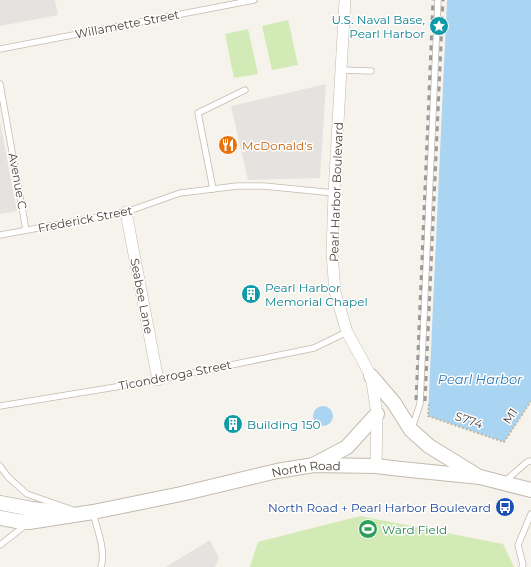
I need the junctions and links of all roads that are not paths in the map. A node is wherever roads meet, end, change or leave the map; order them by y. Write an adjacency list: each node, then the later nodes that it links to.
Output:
1 (254, 0): 4 (lane, Willamette Street)
2 (345, 0): 5 (street, Pearl Harbor Boulevard)
3 (438, 0): 19 (lane)
4 (0, 49)
5 (341, 70): 6 (lane); 10 (street, Pearl Harbor Boulevard)
6 (371, 71)
7 (0, 84): 12 (lane, Avenue C)
8 (245, 90): 9 (lane)
9 (213, 189): 10 (lane, Frederick Street); 11 (lane, Frederick Street)
10 (334, 193): 14 (street, Pearl Harbor Boulevard)
11 (126, 212): 12 (lane, Frederick Street); 16 (street, Seabee Lane)
12 (26, 230): 13 (lane, Frederick Street)
13 (0, 235)
14 (347, 332): 15 (street, Pearl Harbor Boulevard); 16 (lane, Ticonderoga Street)
15 (371, 376): 18 (street, Pearl Harbor Boulevard); 19 (street)
16 (158, 380): 17 (lane, Ticonderoga Street)
17 (0, 406)
18 (377, 414): 21 (street); 23 (street, Pearl Harbor Boulevard)
19 (411, 430): 24 (street)
20 (531, 461): 25 (lane)
21 (314, 464): 23 (street, North Road); 28 (street, North Road)
22 (0, 466): 28 (lane)
23 (376, 466): 24 (street, North Road)
24 (480, 477): 25 (street, North Road)
25 (504, 482): 26 (street, North Road)
26 (531, 490)
27 (0, 503): 28 (street, North Road)
28 (88, 513): 31 (street, North Road); 34 (lane)
29 (531, 514): 35 (lane)
30 (0, 518): 31 (street, North Road)
31 (23, 522): 32 (street); 33 (lane)
32 (0, 525)
33 (0, 545)
34 (101, 567)
35 (522, 567)

